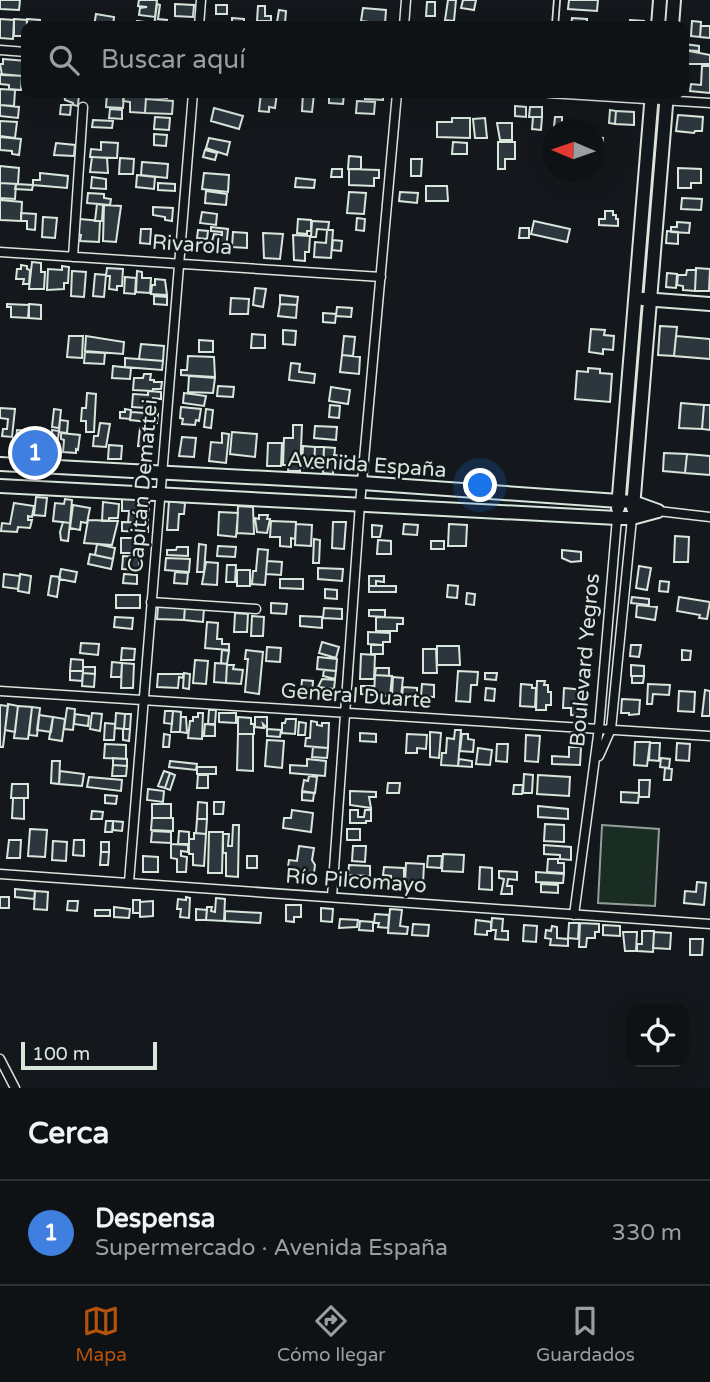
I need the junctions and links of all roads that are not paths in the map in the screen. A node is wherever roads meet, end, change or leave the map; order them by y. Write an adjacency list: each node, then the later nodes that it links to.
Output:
1 (201, 0): 6 (street)
2 (406, 0): 7 (street)
3 (557, 0): 8 (lane)
4 (660, 0): 9 (street)
5 (674, 0): 10 (street)
6 (199, 21)
7 (404, 21)
8 (555, 21)
9 (658, 21)
10 (672, 21)
11 (0, 50): 12 (street)
12 (21, 52)
13 (193, 98): 22 (street, Capitán Demattei)
14 (397, 98): 23 (street)
15 (652, 98): 24 (street, Boulevard Yegros)
16 (666, 98): 25 (street, Boulevard Yegros)
17 (679, 98): 18 (street)
18 (710, 103)
19 (83, 107): 21 (street)
20 (0, 252): 21 (street, Rivarola)
21 (73, 257): 22 (street, Rivarola)
22 (179, 263): 23 (street, Rivarola); 28 (street, Capitán Demattei)
23 (381, 277): 29 (street)
24 (635, 299): 25 (street); 32 (street, Boulevard Yegros)
25 (650, 299): 26 (street); 33 (street, Boulevard Yegros)
26 (710, 304)
27 (0, 464): 28 (street, Avenida España)
28 (162, 472): 29 (street, Avenida España); 31 (street, Capitán Demattei)
29 (362, 483): 32 (street, Avenida España); 34 (street)
30 (0, 486): 31 (street, Avenida España)
31 (160, 494): 34 (street, Avenida España); 39 (street, Capitán Demattei)
32 (618, 501): 33 (street, Avenida España); 37 (street, Boulevard Yegros)
33 (633, 502): 35 (street, Avenida España); 38 (street, Boulevard Yegros)
34 (360, 504): 37 (street, Avenida España); 43 (street)
35 (658, 511): 36 (street); 38 (street, Avenida España)
36 (710, 517)
37 (617, 519): 38 (street, Avenida España); 44 (street, Boulevard Yegros)
38 (632, 519): 45 (street, Boulevard Yegros)
39 (151, 602): 40 (street); 42 (street, Capitán Demattei)
40 (256, 609)
41 (0, 691): 42 (street, General Duarte)
42 (142, 700): 43 (street, General Duarte); 49 (street, Capitán Demattei)
43 (344, 713): 44 (street, General Duarte); 50 (street)
44 (599, 728): 45 (street, General Duarte); 47 (street, Boulevard Yegros)
45 (611, 729): 46 (street, General Duarte); 47 (street, Boulevard Yegros)
46 (710, 736)
47 (595, 765): 51 (street)
48 (0, 874): 49 (street, Río Pilcomayo)
49 (129, 882): 50 (street, Río Pilcomayo)
50 (332, 897): 51 (street, Río Pilcomayo)
51 (574, 915): 52 (street, Río Pilcomayo)
52 (710, 924)
53 (0, 1059): 54 (street)
54 (15, 1088)

